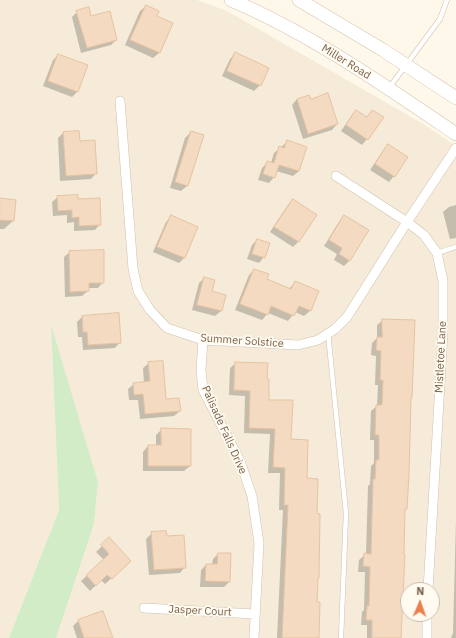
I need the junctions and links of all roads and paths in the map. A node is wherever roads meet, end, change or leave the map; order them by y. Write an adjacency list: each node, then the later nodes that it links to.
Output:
1 (231, 0): 5 (main road, Miller Road)
2 (299, 0): 4 (main road)
3 (447, 0): 4 (lane)
4 (406, 66): 5 (lane); 6 (main road)
5 (388, 89): 8 (main road, Miller Road)
6 (456, 98)
7 (120, 100): 15 (street, Summer Solstice)
8 (456, 134)
9 (456, 148): 11 (street, Summer Solstice)
10 (336, 176): 11 (street, Mistletoe Lane)
11 (407, 222): 13 (street, Mistletoe Lane); 14 (street, Summer Solstice)
12 (456, 247): 13 (lane)
13 (437, 253): 16 (street, Mistletoe Lane)
14 (328, 333): 15 (street, Summer Solstice); 21 (lane)
15 (203, 340): 18 (street, Palisade Falls Drive)
16 (428, 582)
17 (144, 608): 18 (street, Jasper Court)
18 (255, 614): 20 (street, Palisade Falls Drive)
19 (428, 622): 22 (street)
20 (254, 638)
21 (341, 638)
22 (427, 638)

